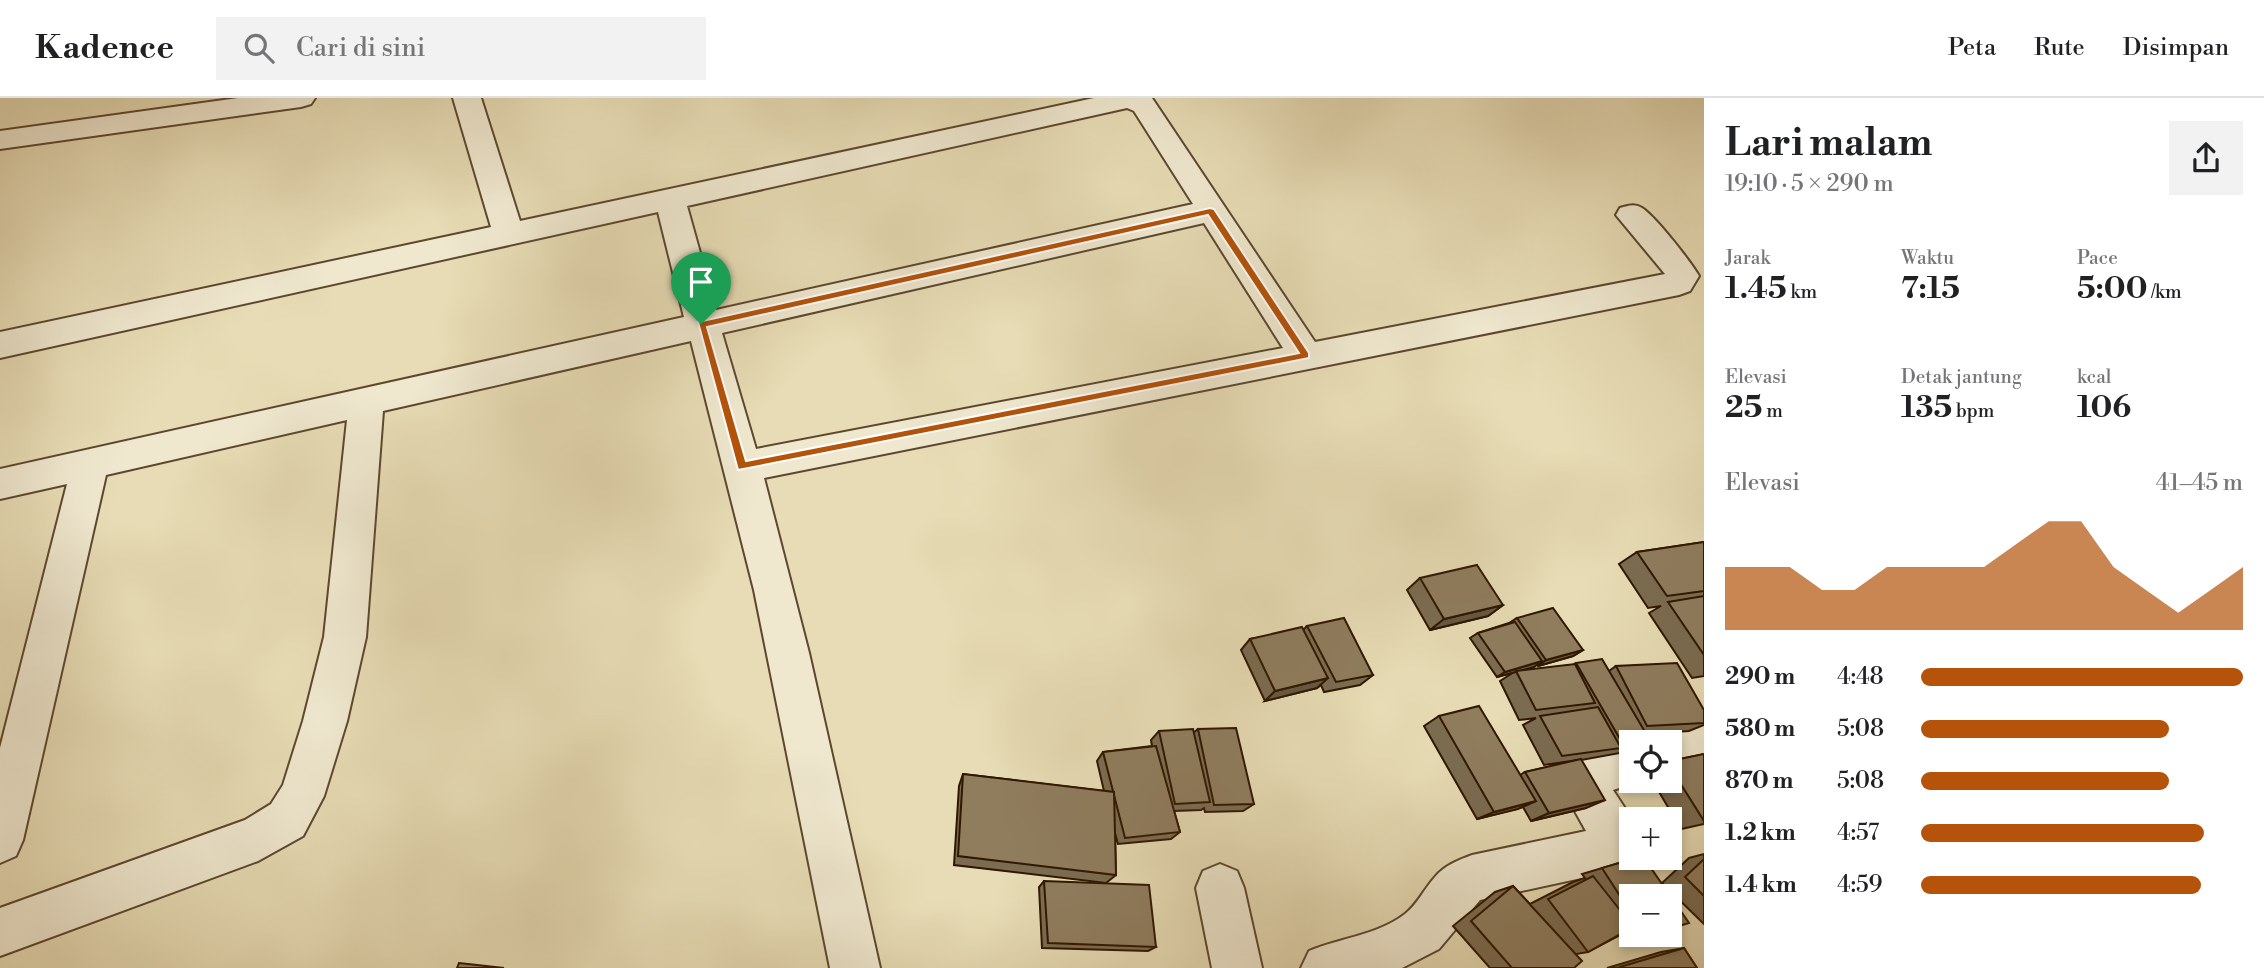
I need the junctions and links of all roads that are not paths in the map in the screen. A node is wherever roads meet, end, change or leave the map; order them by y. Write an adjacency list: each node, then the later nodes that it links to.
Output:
1 (301, 98): 3 (street)
2 (467, 98): 7 (street)
3 (0, 140)
4 (670, 199): 5 (street); 7 (street); 8 (street)
5 (1210, 211): 8 (street); 10 (street)
6 (1631, 215): 10 (street)
7 (509, 234): 9 (street)
8 (701, 324): 11 (street); 13 (street)
9 (0, 345)
10 (1306, 356): 13 (street)
11 (366, 403): 12 (street); 21 (street)
12 (90, 464): 14 (street); 15 (street)
13 (742, 467): 22 (street)
14 (0, 484)
15 (14, 727): 19 (street)
16 (1704, 746): 17 (street)
17 (1682, 752)
18 (1619, 768): 24 (street)
19 (0, 840)
20 (1220, 888): 23 (street)
21 (0, 932)
22 (855, 968)
23 (1237, 968)
24 (1326, 968)

